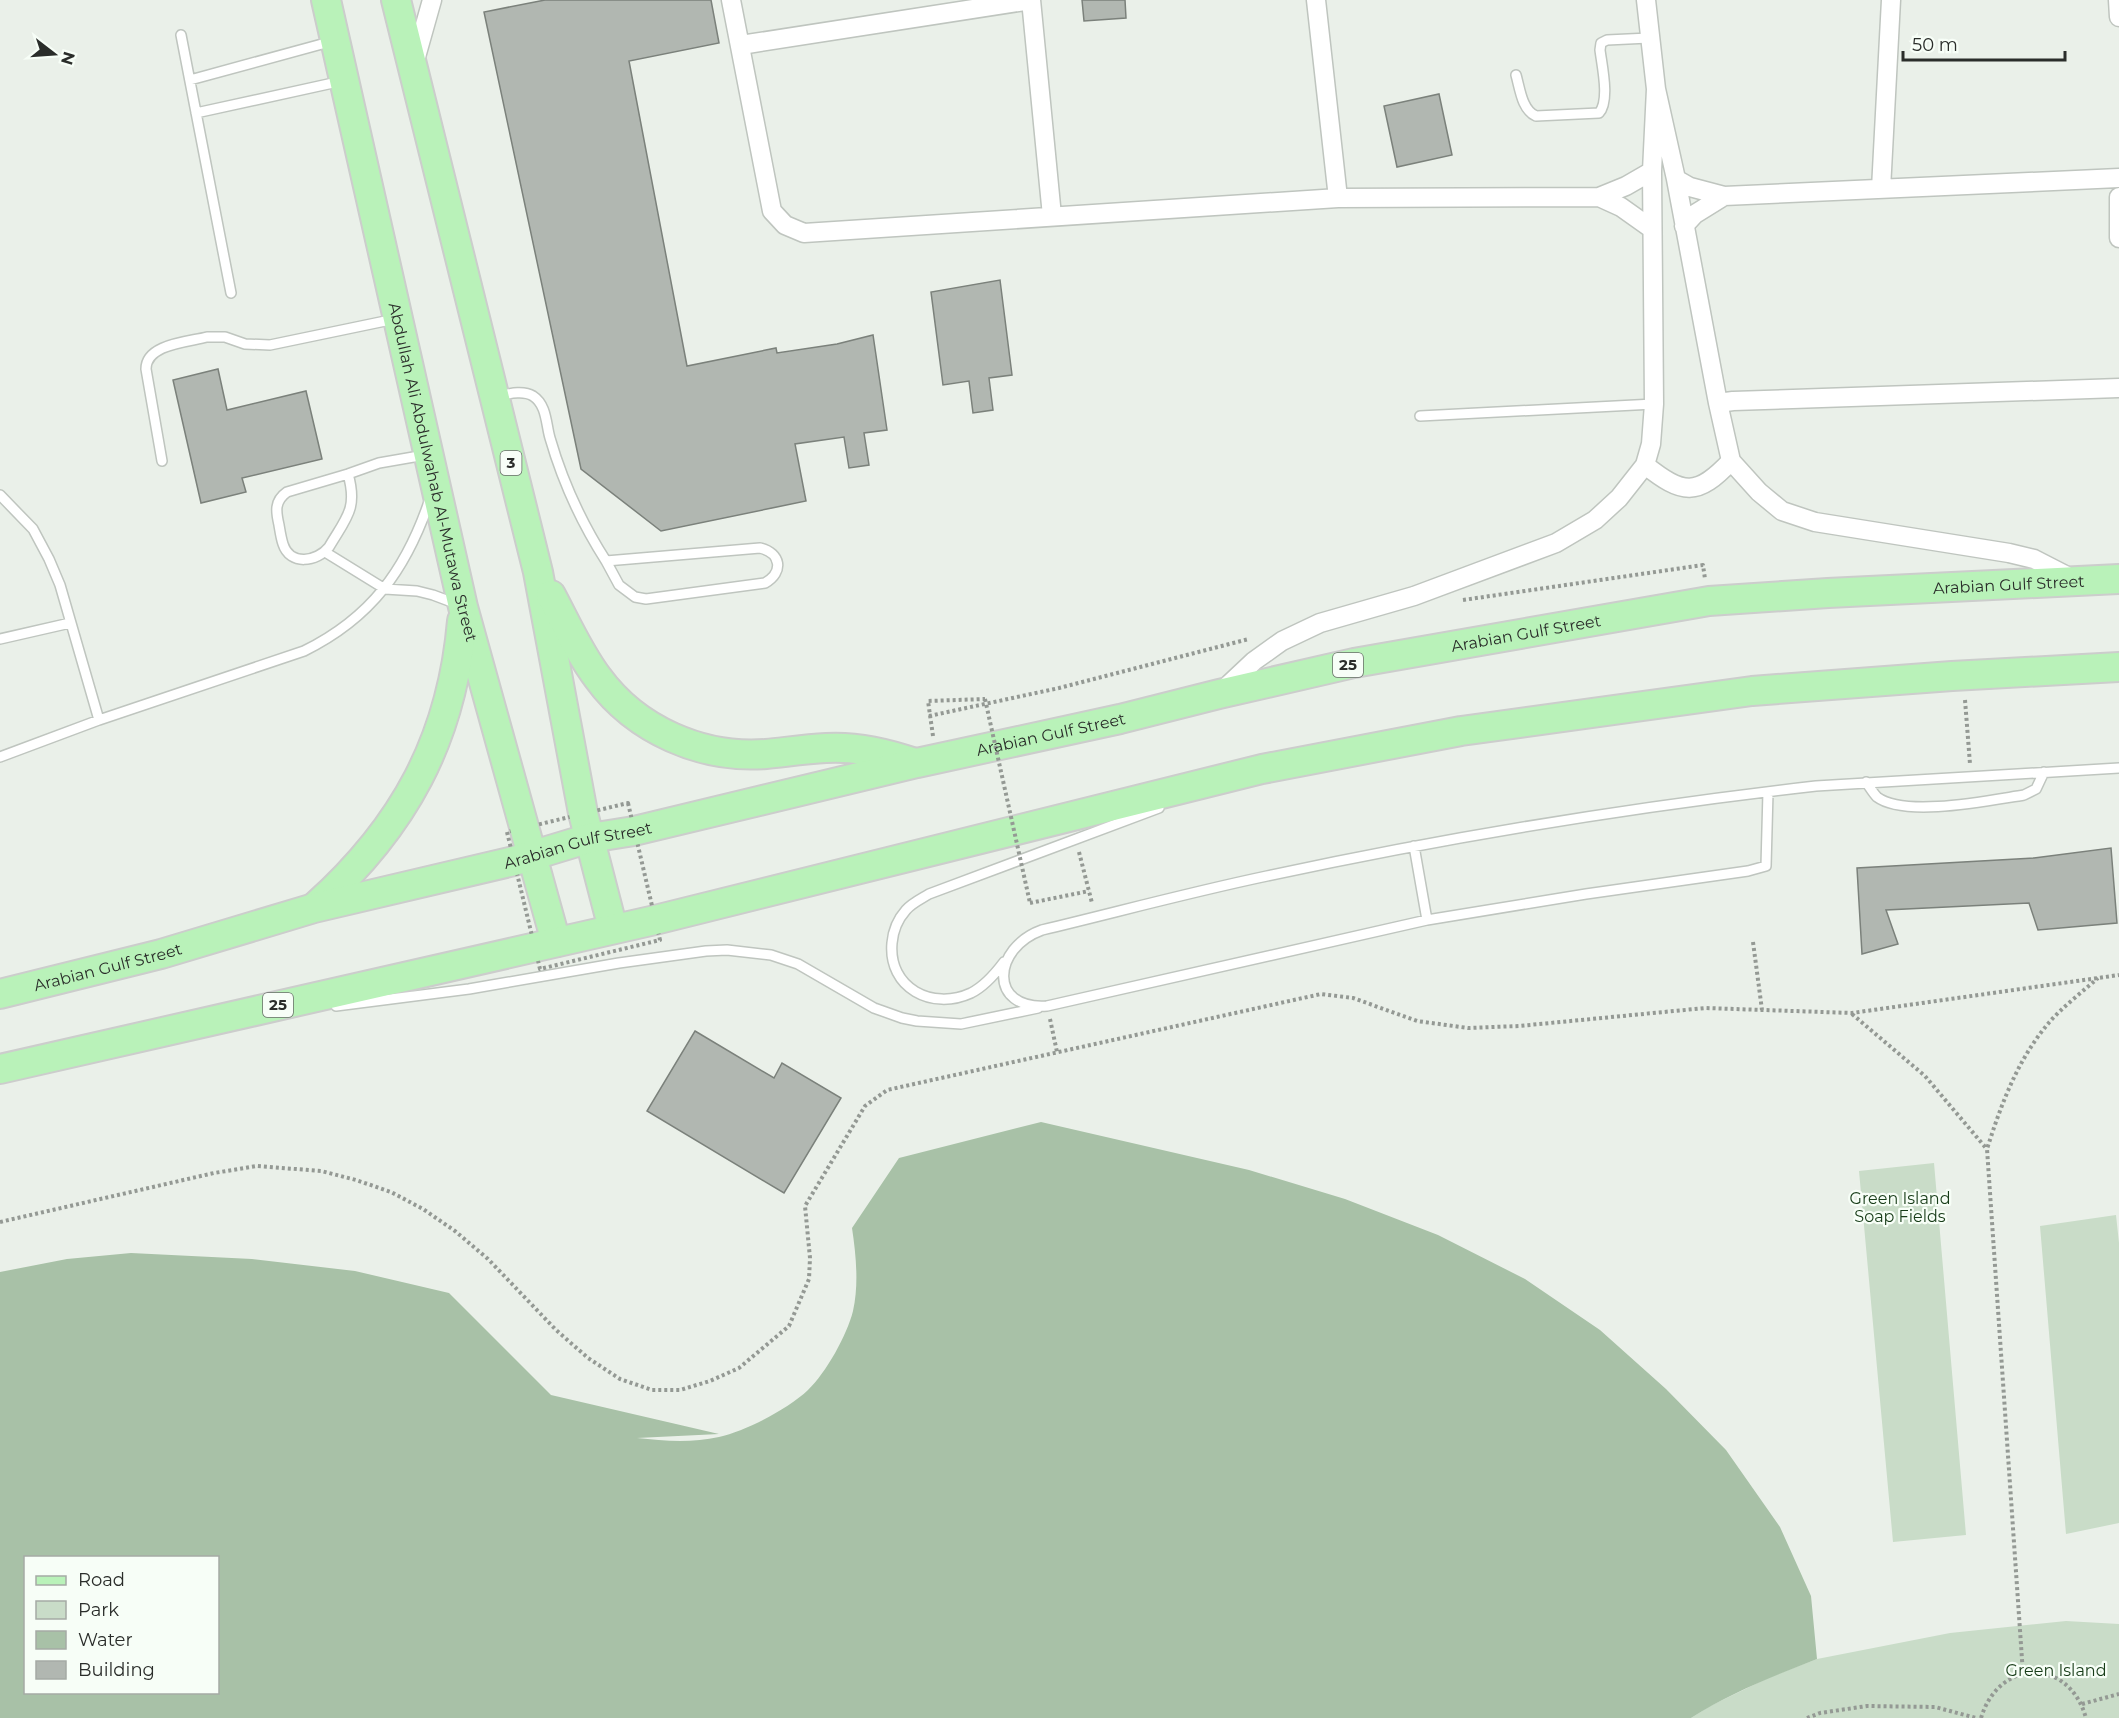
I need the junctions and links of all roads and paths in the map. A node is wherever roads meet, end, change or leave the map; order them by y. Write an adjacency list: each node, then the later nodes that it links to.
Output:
1 (326, 0): 13 (main road, Abdullah Ali Abdulwahab Al-Mutawa Street)
2 (396, 0): 15 (main road, 3)
3 (432, 0): 15 (street)
4 (731, 0): 14 (street)
5 (1031, 0): 14 (street); 29 (street)
6 (1316, 0): 28 (street)
7 (1646, 0): 12 (street)
8 (1891, 0): 24 (street)
9 (2118, 0): 10 (street)
10 (2119, 17)
11 (181, 35): 17 (lane)
12 (1649, 38): 16 (lane); 19 (street)
13 (336, 40): 17 (lane); 18 (main road, Abdullah Ali Abdulwahab Al-Mutawa Street)
14 (741, 45): 29 (street)
15 (412, 68): 36 (main road, 3)
16 (1516, 75)
17 (190, 80): 20 (lane)
18 (345, 80): 20 (lane); 34 (main road, Abdullah Ali Abdulwahab Al-Mutawa Street)
19 (1656, 89): 21 (street); 23 (street)
20 (196, 113): 33 (lane)
21 (1652, 171): 26 (street); 31 (street)
22 (2119, 178): 24 (street)
23 (1676, 179): 25 (street); 30 (street)
24 (1881, 189): 25 (street)
25 (1724, 196): 30 (street)
26 (1599, 197): 28 (street); 31 (street)
27 (2119, 197): 32 (street)
28 (1338, 198): 29 (street)
29 (1052, 216)
30 (1684, 226): 37 (street)
31 (1652, 229): 38 (street)
32 (2119, 238)
33 (231, 293)
34 (398, 318): 40 (main road, Abdullah Ali Abdulwahab Al-Mutawa Street); 41 (lane)
35 (2119, 388): 37 (street)
36 (494, 396): 48 (lane); 49 (main road, 3)
37 (1718, 403): 42 (street)
38 (1654, 404): 39 (lane); 43 (street)
39 (1420, 416)
40 (428, 454): 44 (lane); 45 (main road, Abdullah Ali Abdulwahab Al-Mutawa Street)
41 (162, 461)
42 (1731, 461): 43 (street); 51 (street)
43 (1645, 465): 58 (street)
44 (348, 474): 47 (lane); 47 (lane)
45 (435, 483): 52 (lane); 53 (main road, Abdullah Ali Abdulwahab Al-Mutawa Street)
46 (0, 495): 54 (lane)
47 (325, 552): 52 (lane)
48 (606, 561): 48 (lane)
49 (538, 572): 61 (main road); 70 (main road, 3)
50 (2119, 579): 51 (main road, Arabian Gulf Street / 25)
51 (2078, 581): 58 (main road, Arabian Gulf Street / 25)
52 (385, 589): 53 (lane); 59 (lane)
53 (463, 607): 73 (main road, Abdullah Ali Abdulwahab Al-Mutawa Street); 74 (main road)
54 (70, 623): 55 (lane); 59 (lane)
55 (0, 639)
56 (2119, 667): 57 (main road, 25)
57 (1962, 675): 63 (main road, 25); 65 (path)
58 (1219, 694): 61 (main road, Arabian Gulf Street / 25)
59 (99, 720): 60 (lane)
60 (0, 757)
61 (927, 761): 70 (main road, Arabian Gulf Street / 25); 71 (path, bridge)
62 (2119, 768): 64 (lane)
63 (1262, 769): 68 (lane); 76 (main road, 25)
64 (2044, 772): 65 (lane); 66 (lane)
65 (1971, 776): 66 (lane)
66 (1866, 782): 67 (lane)
67 (1768, 792): 72 (lane); 75 (lane)
68 (1185, 798)
69 (1163, 806): 71 (lane)
70 (590, 838): 73 (main road, Arabian Gulf Street / 25); 76 (main road, 3)
71 (1075, 839): 79 (lane)
72 (1414, 846): 75 (lane); 79 (lane)
73 (533, 856): 74 (main road, Arabian Gulf Street / 25); 77 (main road, Abdullah Ali Abdulwahab Al-Mutawa Street)
74 (314, 908): 82 (main road, Arabian Gulf Street / 25)
75 (1427, 921): 83 (lane)
76 (613, 928): 77 (main road, 25)
77 (556, 942): 88 (main road, 25)
78 (1753, 942): 86 (path)
79 (1009, 955): 83 (lane)
80 (2119, 975): 81 (path)
81 (2098, 978): 87 (path); 91 (path)
82 (0, 994)
83 (1047, 1006): 84 (lane); 89 (path)
84 (332, 1007)
85 (309, 1010): 88 (lane)
86 (1762, 1010): 87 (path); 89 (path)
87 (1852, 1013): 91 (path)
88 (193, 1024): 90 (main road, 25)
89 (1057, 1052): 92 (path)
90 (0, 1069)
91 (1987, 1149): 93 (path)
92 (0, 1222)
93 (2023, 1674): 95 (path); 98 (path)
94 (2119, 1694): 95 (path)
95 (2082, 1704): 99 (path)
96 (1807, 1718): 97 (path)
97 (1976, 1718)
98 (1981, 1718)
99 (2086, 1718)

